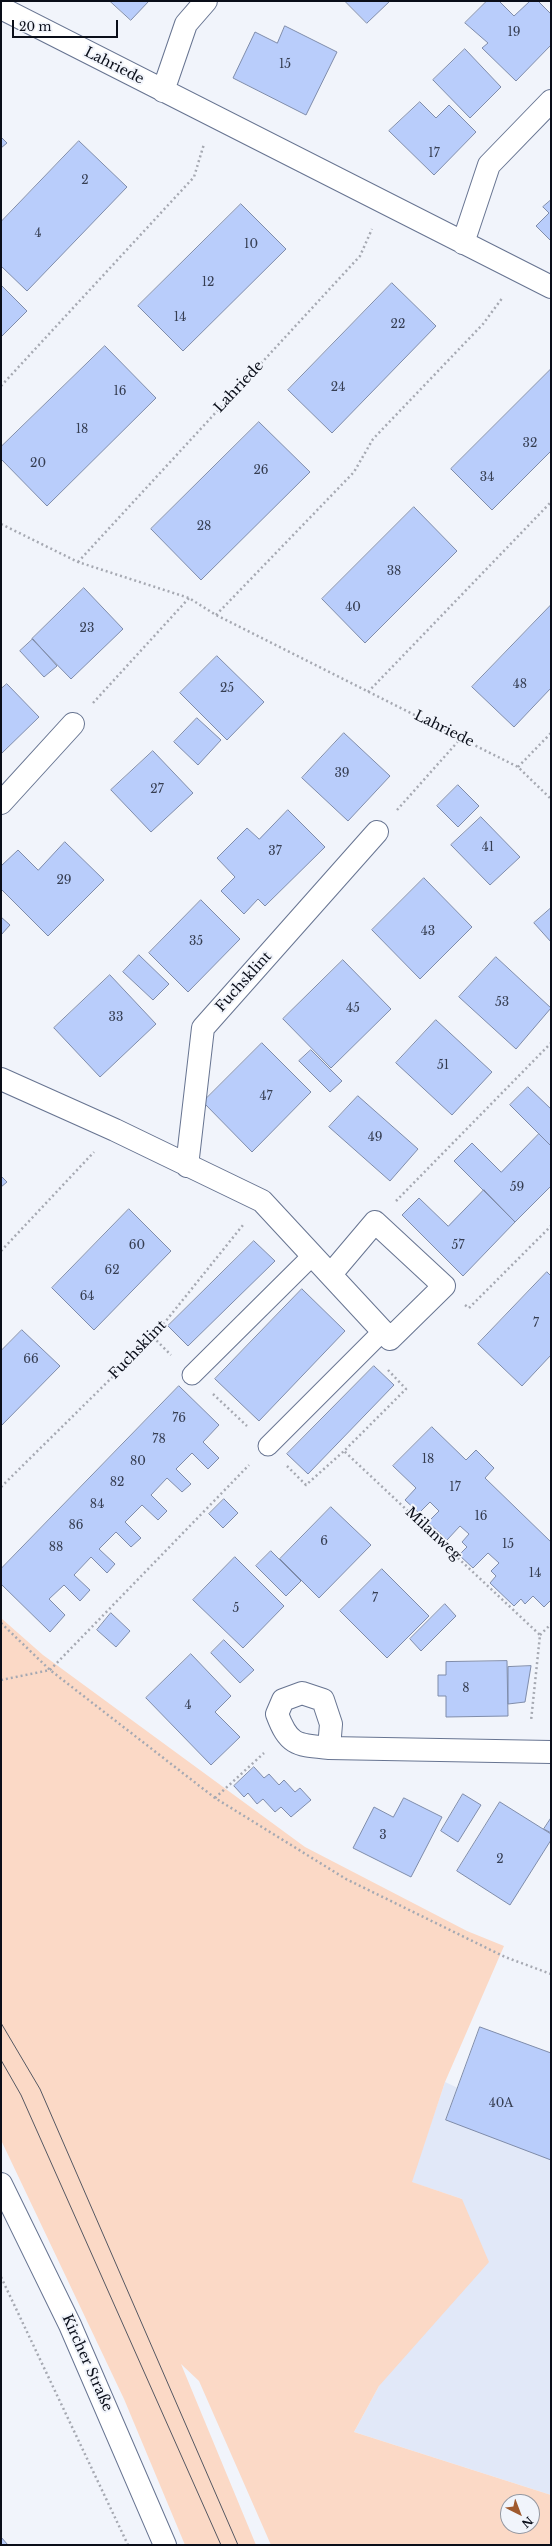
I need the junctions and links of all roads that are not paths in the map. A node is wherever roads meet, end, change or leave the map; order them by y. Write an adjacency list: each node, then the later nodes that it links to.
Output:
1 (206, 1): 3 (street, Lahriede)
2 (1, 8): 3 (street, Lahriede)
3 (163, 91): 5 (street, Lahriede)
4 (551, 101): 5 (street)
5 (463, 243): 6 (street, Lahriede)
6 (551, 287)
7 (73, 724): 8 (street)
8 (1, 803)
9 (377, 832): 11 (street, Fuchsklint)
10 (1, 1079): 11 (street)
11 (187, 1166): 12 (street)
12 (313, 1255): 13 (street); 15 (lane)
13 (330, 1274): 14 (street); 14 (street)
14 (383, 1332): 16 (lane)
15 (192, 1375)
16 (268, 1446)
17 (329, 1748): 17 (street); 18 (street)
18 (551, 1752)
19 (1, 2184): 20 (street, Kircher Straße)
20 (165, 2545)

